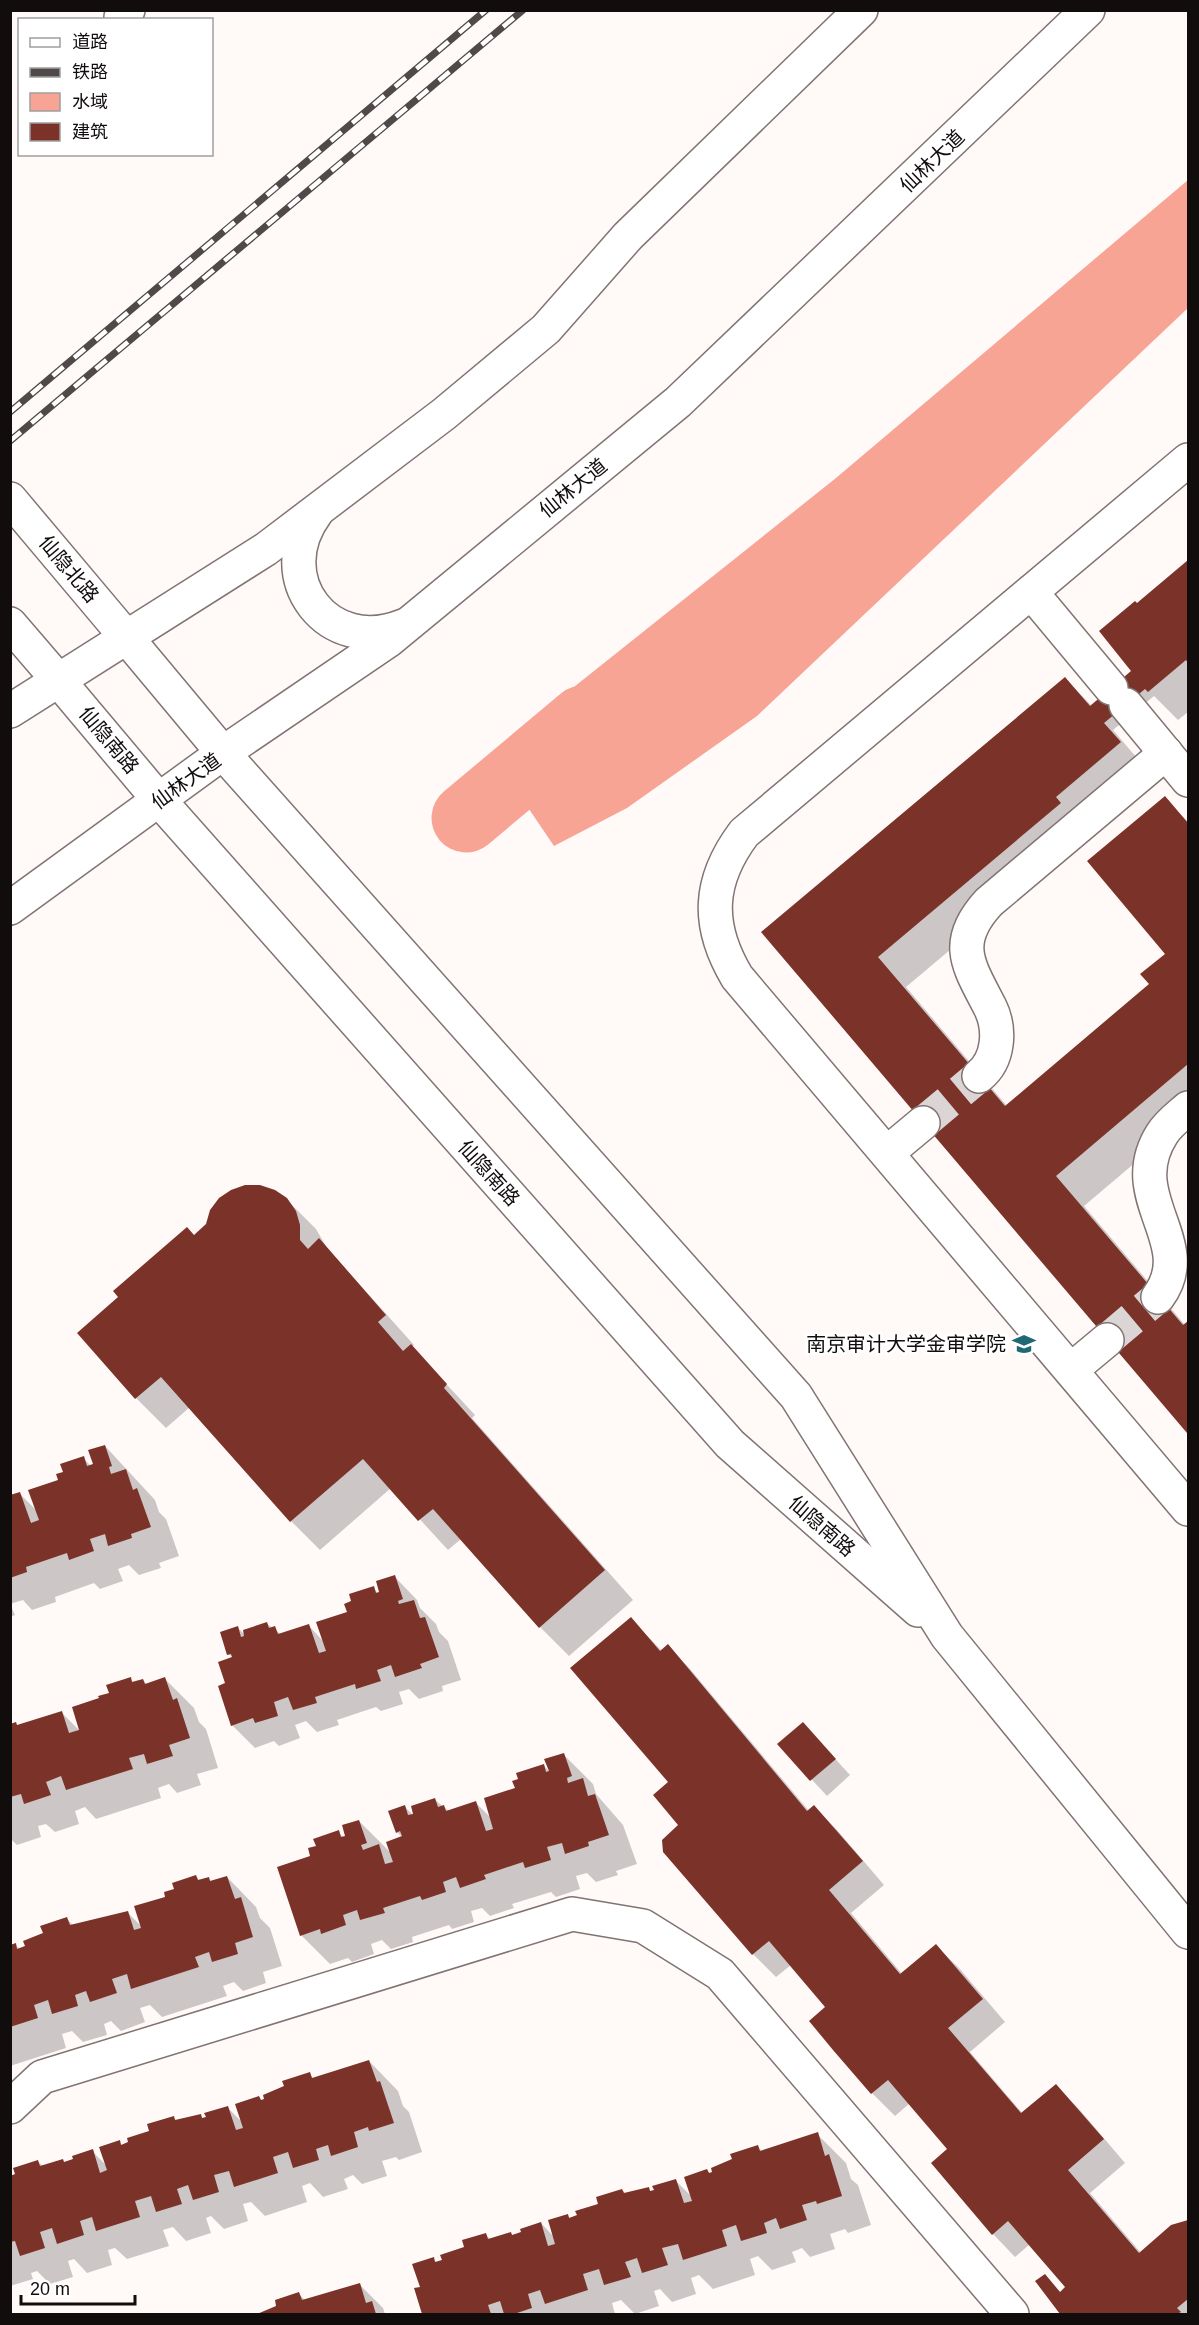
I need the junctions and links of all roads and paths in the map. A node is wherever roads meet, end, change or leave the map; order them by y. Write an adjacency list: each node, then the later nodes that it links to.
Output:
1 (861, 10): 5 (main road)
2 (1088, 10): 8 (main road, 仙林大道)
3 (1188, 460): 6 (main road)
4 (10, 499): 9 (main road, 仙隐北路)
5 (318, 509): 8 (main road); 9 (main road)
6 (1031, 592): 13 (main road); 20 (main road)
7 (10, 624): 10 (main road)
8 (408, 624): 12 (main road, 仙林大道)
9 (127, 638): 10 (main road); 12 (main road, 仙隐南路)
10 (59, 681): 11 (main road); 15 (main road, 仙隐南路)
11 (10, 711)
12 (223, 753): 15 (main road, 仙林大道); 25 (main road, 仙隐南路)
13 (1166, 753): 14 (main road); 17 (main road)
14 (1188, 780)
15 (159, 800): 16 (main road, 仙林大道); 25 (main road, 仙隐南路)
16 (10, 908)
17 (979, 1076)
18 (1188, 1108): 21 (main road)
19 (923, 1123): 20 (main road)
20 (886, 1153): 23 (main road)
21 (1158, 1297)
22 (1107, 1340): 23 (main road)
23 (1071, 1370): 24 (main road)
24 (1183, 1492)
25 (947, 1636): 26 (main road, 仙隐南路)
26 (1188, 1932)
27 (10, 2107): 28 (main road)
28 (1012, 2314)

